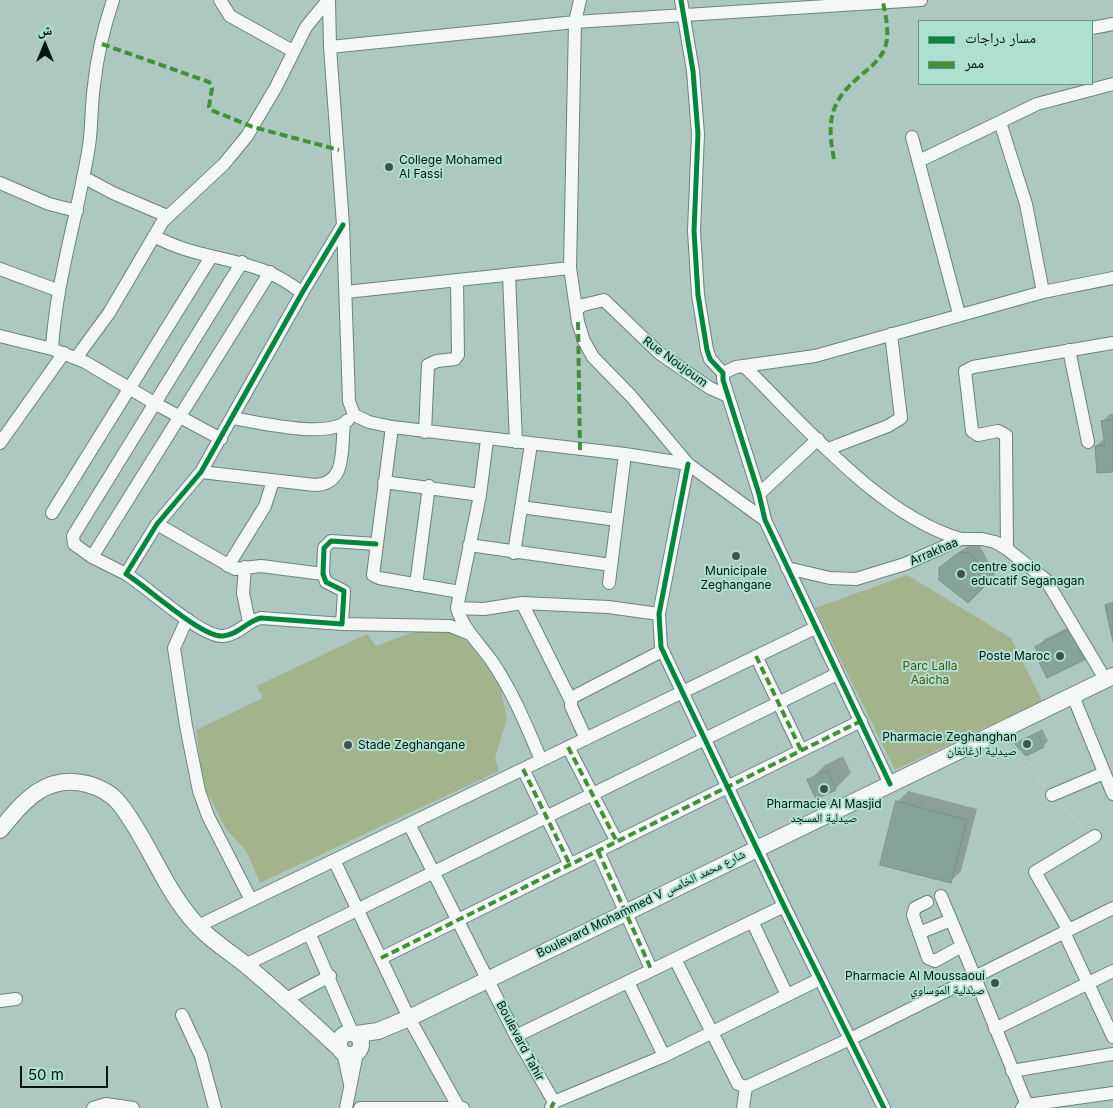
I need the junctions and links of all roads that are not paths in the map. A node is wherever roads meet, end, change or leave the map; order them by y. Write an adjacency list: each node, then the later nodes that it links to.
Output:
1 (114, 0): 17 (street)
2 (220, 0): 12 (street)
3 (329, 0): 11 (street); 12 (street)
4 (580, 0): 8 (street)
5 (681, 0): 7 (street)
6 (921, 0): 7 (street)
7 (682, 16): 8 (street); 43 (street)
8 (575, 22): 11 (street); 25 (street)
9 (1113, 24): 10 (street)
10 (1093, 28)
11 (330, 48): 21 (street)
12 (293, 51): 20 (street)
13 (1113, 84): 14 (street)
14 (1000, 122): 16 (street); 33 (street)
15 (912, 137): 16 (street)
16 (919, 161): 36 (street)
17 (83, 177): 19 (street); 20 (street)
18 (0, 183): 19 (street)
19 (76, 211): 31 (street)
20 (168, 216): 22 (street)
21 (344, 225): 32 (street); 34 (street)
22 (154, 236): 23 (street); 41 (street)
23 (211, 257): 24 (street); 44 (street)
24 (242, 262): 27 (street); 46 (street)
25 (570, 268): 28 (street); 35 (street)
26 (0, 269): 31 (street)
27 (270, 272): 34 (street); 48 (street)
28 (509, 276): 30 (street); 56 (street)
29 (1113, 278): 33 (street)
30 (457, 281): 32 (street); 52 (street)
31 (57, 290): 41 (street)
32 (346, 292): 47 (street)
33 (1043, 292): 36 (street)
34 (302, 293): 49 (street)
35 (577, 309): 45 (street, Rue Noujoum); 62 (street)
36 (959, 314): 37 (street)
37 (891, 334): 42 (street); 60 (street)
38 (0, 336): 41 (street)
39 (1113, 343): 40 (street)
40 (1070, 350): 57 (street); 77 (street)
41 (64, 353): 44 (street); 58 (street)
42 (744, 366): 43 (street); 54 (street)
43 (723, 374): 45 (street)
44 (130, 390): 46 (street); 70 (street)
45 (728, 396): 67 (street)
46 (156, 404): 48 (street); 79 (street)
47 (354, 415): 50 (street); 51 (street)
48 (180, 417): 53 (street); 79 (street)
49 (232, 418): 50 (street); 53 (street)
50 (344, 424): 64 (street)
51 (392, 427): 52 (street); 65 (street)
52 (426, 432): 55 (street)
53 (221, 438): 63 (street)
54 (818, 439): 60 (street); 67 (street)
55 (487, 440): 56 (street); 68 (street)
56 (516, 442): 59 (street)
57 (1088, 442)
58 (0, 443)
59 (531, 444): 61 (street); 69 (street)
60 (828, 449): 74 (street)
61 (626, 454): 62 (street); 71 (street)
62 (688, 464): 72 (street); 91 (street)
63 (201, 472): 64 (street); 73 (street)
64 (273, 481): 81 (street)
65 (384, 482): 66 (street); 75 (street)
66 (429, 486): 68 (street); 87 (street)
67 (759, 494): 72 (street)
68 (480, 495): 76 (street)
69 (520, 507): 71 (street); 78 (street)
70 (52, 513)
71 (617, 520): 80 (street)
72 (765, 520): 83 (street)
73 (157, 524): 81 (street); 84 (street)
74 (961, 540): 77 (street, Arrakhaa); 83 (street, Arrakhaa)
75 (376, 544): 85 (street); 87 (street)
76 (469, 545): 78 (street); 88 (street)
77 (1007, 549): 100 (street, Arrakhaa)
78 (514, 553): 80 (street)
79 (92, 557): 84 (street)
80 (611, 565): 86 (street)
81 (228, 566): 82 (street)
82 (245, 567): 85 (street); 93 (street)
83 (787, 568): 95 (street)
84 (126, 574): 92 (street)
85 (323, 574): 94 (street)
86 (609, 583)
87 (416, 584): 88 (street)
88 (460, 592): 90 (street)
89 (522, 603): 90 (street); 91 (street); 103 (street)
90 (458, 608): 96 (street)
91 (659, 614): 97 (street)
92 (187, 619): 93 (street); 129 (street)
93 (249, 622): 94 (street)
94 (342, 624): 96 (street)
95 (816, 628): 98 (street); 99 (street)
96 (470, 634): 110 (street)
97 (662, 651): 101 (street); 103 (street)
98 (756, 656): 101 (street); 104 (street)
99 (837, 674): 104 (street); 105 (street)
100 (1109, 677): 102 (main road, Boulevard Mohammed V شارع محمد الخامس)
101 (681, 693): 106 (street); 107 (street)
102 (1073, 696): 111 (street); 113 (main road, Boulevard Mohammed V شارع محمد الخامس)
103 (570, 700): 106 (street)
104 (778, 703): 107 (street); 109 (street)
105 (861, 720): 109 (street); 113 (street)
106 (586, 739): 108 (street)
107 (704, 739): 114 (street); 115 (street)
108 (568, 747): 110 (street); 115 (street)
109 (801, 750): 114 (street)
110 (542, 760): 112 (street)
111 (1106, 767): 116 (street); 117 (street)
112 (523, 769): 118 (street); 119 (street)
113 (890, 784): 123 (main road, Boulevard Mohammed V شارع محمد الخامس)
114 (727, 787): 122 (street); 123 (street)
115 (593, 794): 118 (street); 122 (street)
116 (1113, 794)
117 (1052, 795)
118 (547, 817): 126 (street); 127 (street)
119 (409, 824): 125 (street); 127 (street, Boulevard Tahir)
120 (0, 830): 138 (main road)
121 (1095, 836): 139 (street)
122 (617, 842): 124 (street)
123 (757, 849): 131 (street); 134 (main road, Boulevard Mohammed V شارع محمد الخامس)
124 (598, 851): 126 (street); 134 (street)
125 (334, 860): 129 (street); 133 (street)
126 (570, 865): 135 (street)
127 (434, 873): 133 (street); 135 (street, Boulevard Tahir)
128 (941, 896): 136 (street)
129 (251, 900): 138 (street)
130 (926, 902): 140 (street)
131 (784, 906): 137 (street); 150 (street)
132 (1113, 908): 139 (street)
133 (358, 910): 141 (street); 143 (street)
134 (624, 912): 146 (street); 151 (main road, Boulevard Mohammed V شارع محمد الخامس)
135 (458, 920): 143 (street); 151 (street, Boulevard Tahir)
136 (951, 920): 140 (street); 142 (street)
137 (752, 922): 144 (street); 154 (street)
138 (198, 926): 145 (main road)
139 (1066, 931): 149 (street); 153 (street)
140 (919, 933): 142 (street)
141 (310, 934): 145 (street); 148 (street)
142 (962, 946): 149 (street)
143 (381, 958): 159 (street)
144 (675, 959): 146 (street); 161 (street)
145 (245, 964): 156 (main road)
146 (651, 969): 152 (street)
147 (1113, 971): 153 (street)
148 (330, 976): 156 (street); 165 (street)
149 (974, 977): 160 (street); 164 (street)
150 (820, 979): 154 (street); 164 (street)
151 (488, 980): 159 (main road, Boulevard Mohammed V شارع محمد الخامس); 162 (street, Boulevard Tahir)
152 (628, 982): 162 (street); 167 (street)
153 (1088, 983): 160 (street); 163 (street)
154 (787, 996): 161 (street)
155 (16, 999): 157 (street)
156 (286, 999): 165 (main road)
157 (0, 1001)
158 (182, 1015): 178 (street)
159 (409, 1018): 165 (main road, Boulevard Mohammed V شارع محمد الخامس); 179 (street)
160 (995, 1029): 168 (street)
161 (712, 1032): 167 (street); 169 (street)
162 (516, 1036): 171 (street, Boulevard Tahir)
163 (1113, 1037)
164 (850, 1039): 169 (street); 182 (street)
165 (351, 1042): 173 (street)
166 (1113, 1054): 168 (street)
167 (664, 1056): 171 (street)
168 (1012, 1071): 175 (street)
169 (746, 1088): 181 (street)
170 (1113, 1093): 172 (street)
171 (552, 1105)
172 (1052, 1105): 175 (street)
173 (346, 1107): 174 (street)
174 (360, 1107): 179 (street)
175 (1025, 1107)
176 (93, 1108): 177 (street)
177 (133, 1108)
178 (215, 1108)
179 (459, 1108): 180 (street)
180 (463, 1108)
181 (743, 1108)
182 (884, 1108)

